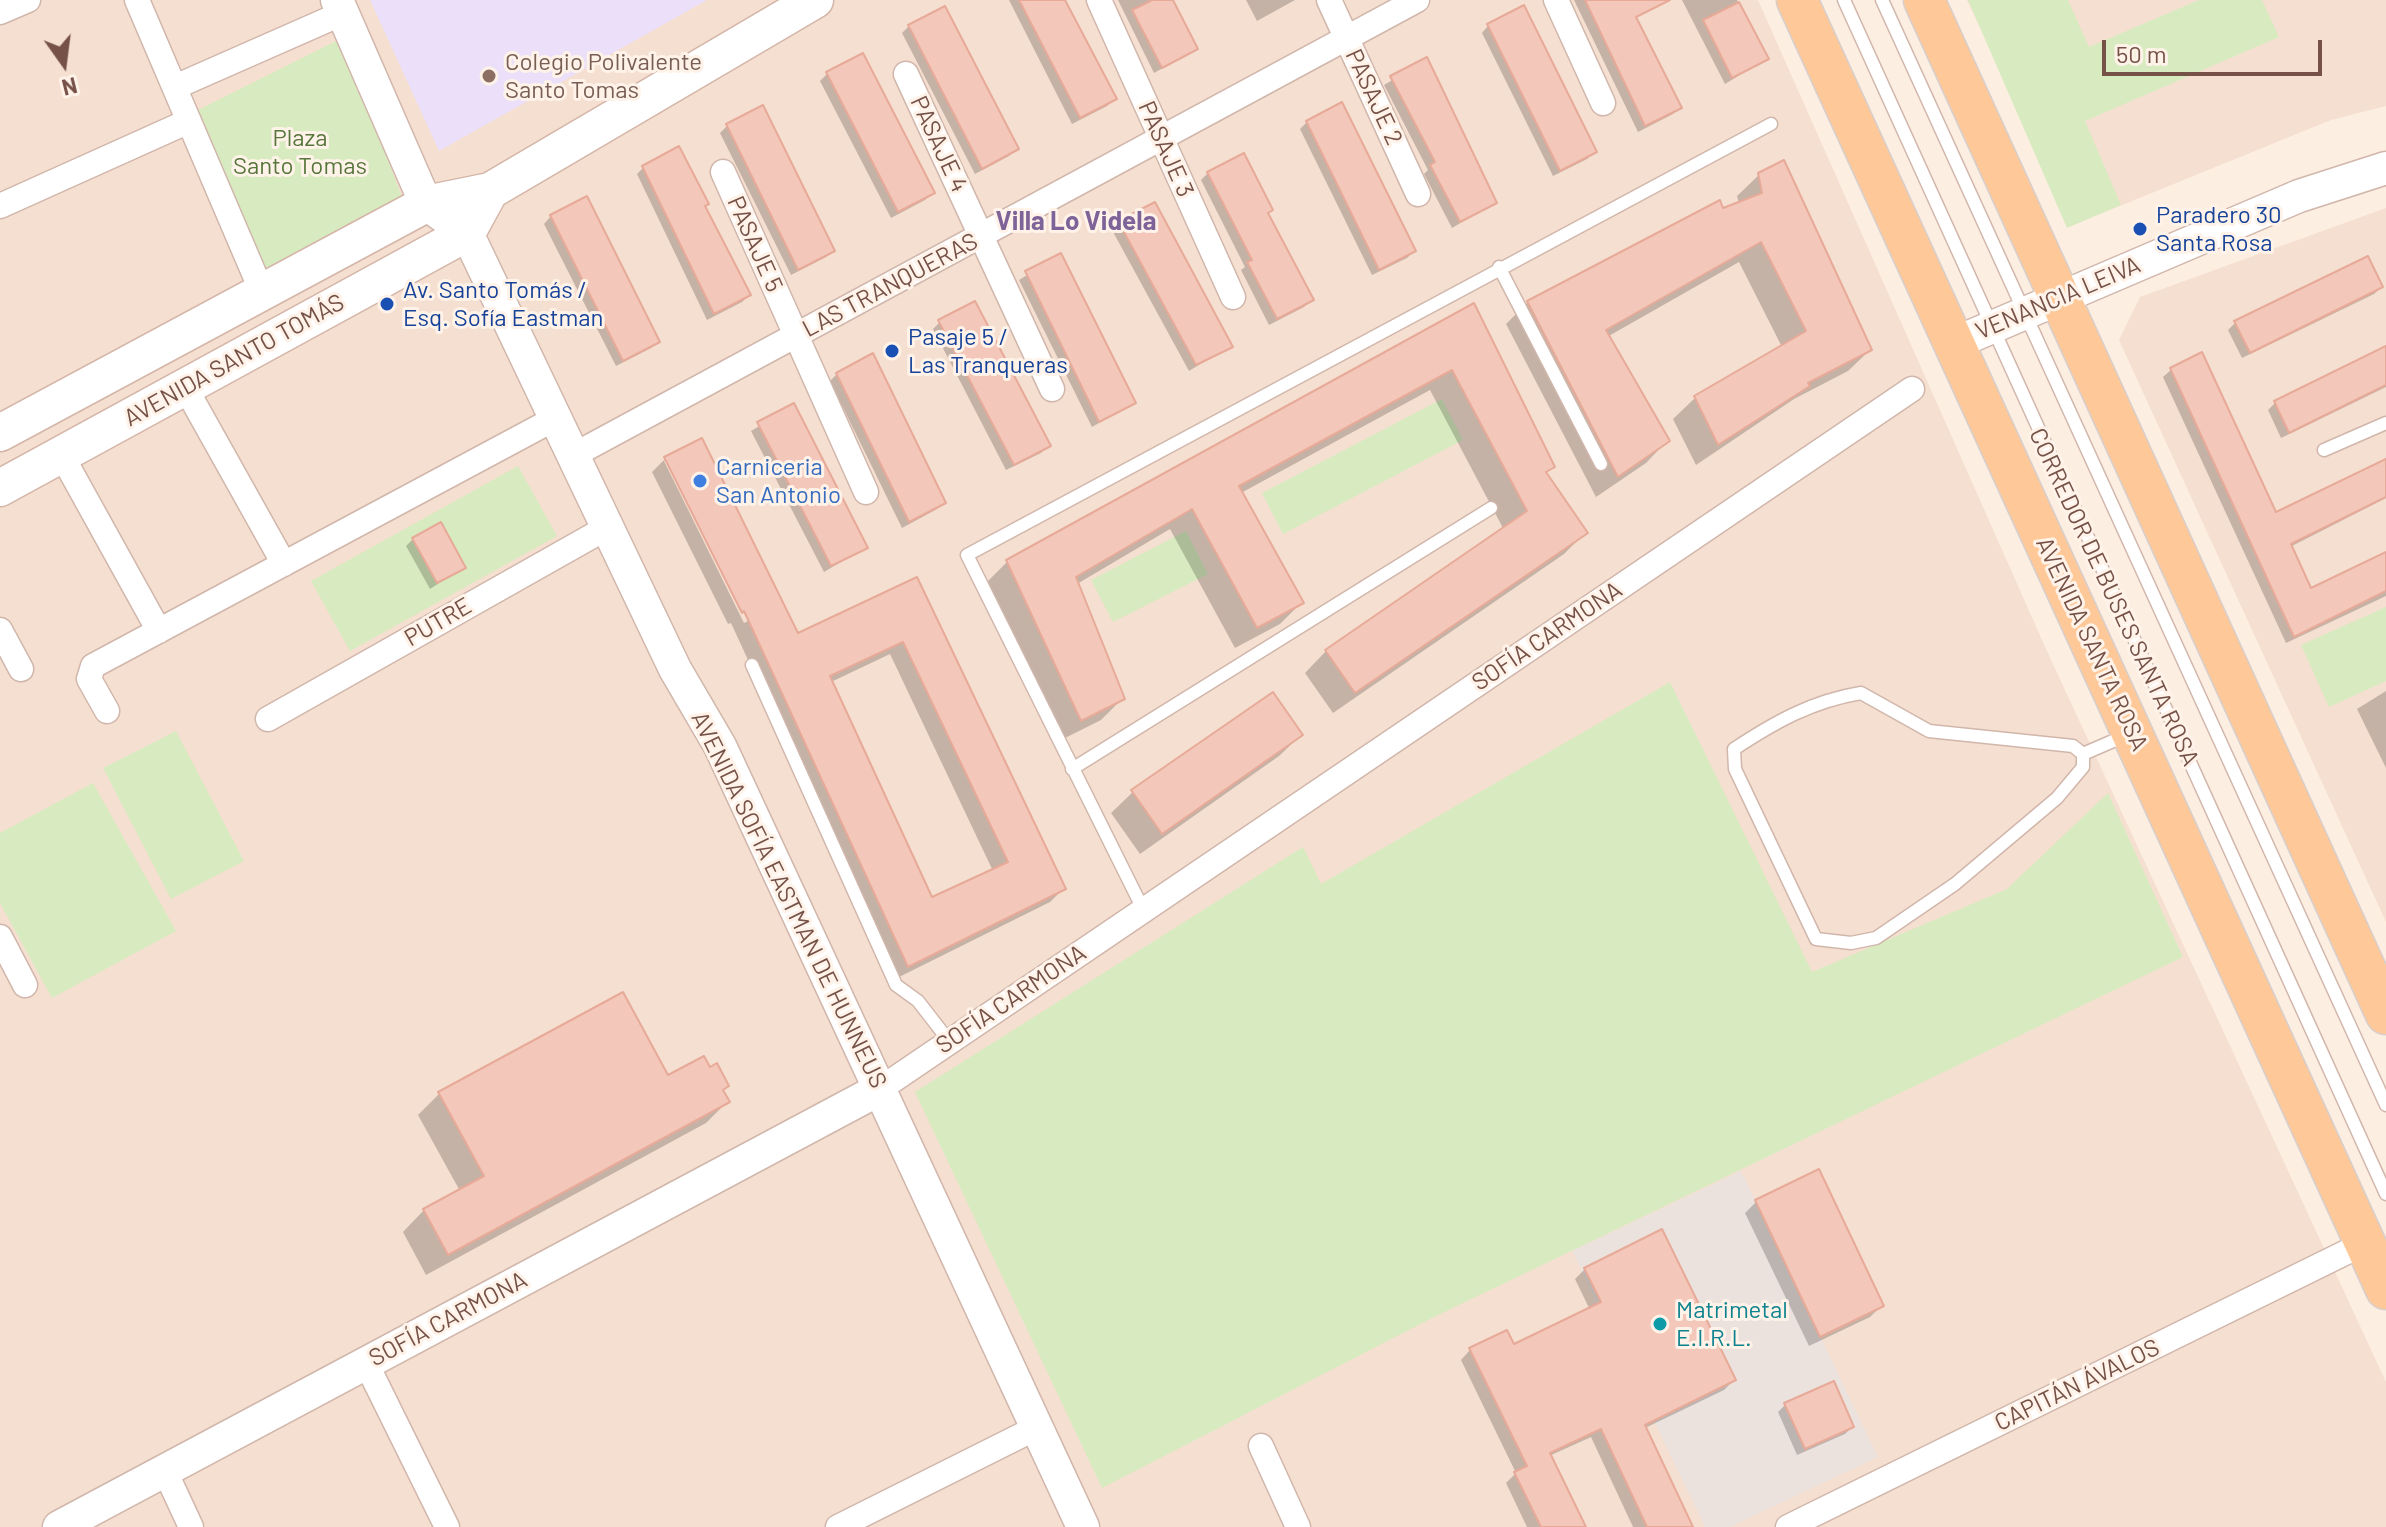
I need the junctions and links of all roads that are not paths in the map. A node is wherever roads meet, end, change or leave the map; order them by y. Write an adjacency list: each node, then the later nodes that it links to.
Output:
1 (28, 0): 13 (street)
2 (137, 0): 16 (street)
3 (815, 0): 23 (main road, AVENIDA SANTO TOMÁS)
4 (1099, 0): 20 (street, PASAJE 3)
5 (1329, 0): 14 (street, PASAJE 2)
6 (1417, 0): 14 (street, LAS TRANQUERAS)
7 (1556, 0): 17 (street)
8 (1797, 0): 35 (main road, AVENIDA SANTA ROSA)
9 (1844, 0): 33 (lane, CORREDOR DE BUSES SANTA ROSA)
10 (1882, 0): 32 (lane, CORREDOR DE BUSES SANTA ROSA)
11 (1924, 0): 32 (main road)
12 (340, 7): 16 (street); 25 (street)
13 (0, 12)
14 (1346, 38): 20 (street, LAS TRANQUERAS); 24 (street, PASAJE 2)
15 (906, 74): 28 (street, PASAJE 4)
16 (175, 87): 18 (street)
17 (1603, 103)
18 (189, 121): 26 (street); 30 (street)
19 (1771, 124): 29 (lane)
20 (1161, 138): 28 (street, LAS TRANQUERAS); 31 (street, PASAJE 3)
21 (2386, 168): 32 (street, VENANCIA LEIVA)
22 (723, 172): 34 (street, PASAJE 5)
23 (490, 191): 25 (main road, AVENIDA SANTO TOMÁS); 27 (main road)
24 (1418, 194)
25 (426, 204): 27 (street); 30 (main road, AVENIDA SANTO TOMÁS)
26 (0, 206)
27 (467, 233): 36 (main road, AVENIDA SANTO TOMÁS); 39 (street, AVENIDA SOFÍA EASTMAN DE HUNNEUS)
28 (981, 235): 34 (street, LAS TRANQUERAS); 37 (street, PASAJE 4)
29 (1499, 267): 45 (lane); 59 (lane)
30 (262, 292): 41 (main road, AVENIDA SANTO TOMÁS)
31 (1233, 297)
32 (2041, 304): 33 (street, VENANCIA LEIVA); 63 (main road); 66 (lane, CORREDOR DE BUSES SANTA ROSA)
33 (1991, 328): 35 (street, VENANCIA LEIVA); 67 (lane, CORREDOR DE BUSES SANTA ROSA)
34 (796, 335): 44 (street, LAS TRANQUERAS); 47 (street, PASAJE 5)
35 (1955, 343): 57 (main road, AVENIDA SANTA ROSA)
36 (185, 387): 43 (main road, AVENIDA SANTO TOMÁS); 50 (street)
37 (1052, 389)
38 (1912, 389): 60 (street, SOFÍA CARMONA)
39 (556, 418): 44 (street, AVENIDA SOFÍA EASTMAN DE HUNNEUS); 50 (street)
40 (2386, 423): 42 (lane)
41 (0, 433)
42 (2324, 450)
43 (61, 454): 46 (main road, AVENIDA SANTO TOMÁS); 52 (street)
44 (574, 455): 49 (street, AVENIDA SOFÍA EASTMAN DE HUNNEUS)
45 (1601, 464)
46 (0, 488)
47 (866, 492)
48 (1491, 508): 59 (lane)
49 (608, 527): 56 (street, PUTRE); 65 (street, AVENIDA SOFÍA EASTMAN DE HUNNEUS)
50 (284, 564): 52 (street)
51 (0, 630): 54 (street)
52 (159, 631): 55 (street)
53 (752, 665): 64 (lane)
54 (21, 669)
55 (107, 711)
56 (268, 719)
57 (2133, 732): 58 (lane); 68 (main road, AVENIDA SANTA ROSA)
58 (2083, 754): 58 (lane)
59 (1072, 769): 60 (lane)
60 (1143, 909): 64 (street, SOFÍA CARMONA)
61 (0, 937): 62 (street)
62 (25, 985)
63 (2386, 1014)
64 (949, 1041): 65 (street, SOFÍA CARMONA)
65 (880, 1089): 70 (street, SOFÍA CARMONA); 71 (street, AVENIDA SOFÍA EASTMAN DE HUNNEUS)
66 (2386, 1105)
67 (2386, 1194)
68 (2365, 1243): 69 (main road, AVENIDA SANTA ROSA); 80 (street, CAPITÁN ÁVALOS)
69 (2386, 1289)
70 (366, 1363): 73 (street, SOFÍA CARMONA); 76 (street)
71 (1038, 1427): 77 (street); 78 (street, AVENIDA SOFÍA EASTMAN DE HUNNEUS)
72 (1261, 1446): 79 (street)
73 (165, 1471): 74 (street, SOFÍA CARMONA); 75 (street)
74 (59, 1527)
75 (191, 1527)
76 (447, 1527)
77 (838, 1527)
78 (1083, 1527)
79 (1298, 1527)
80 (1788, 1527)

